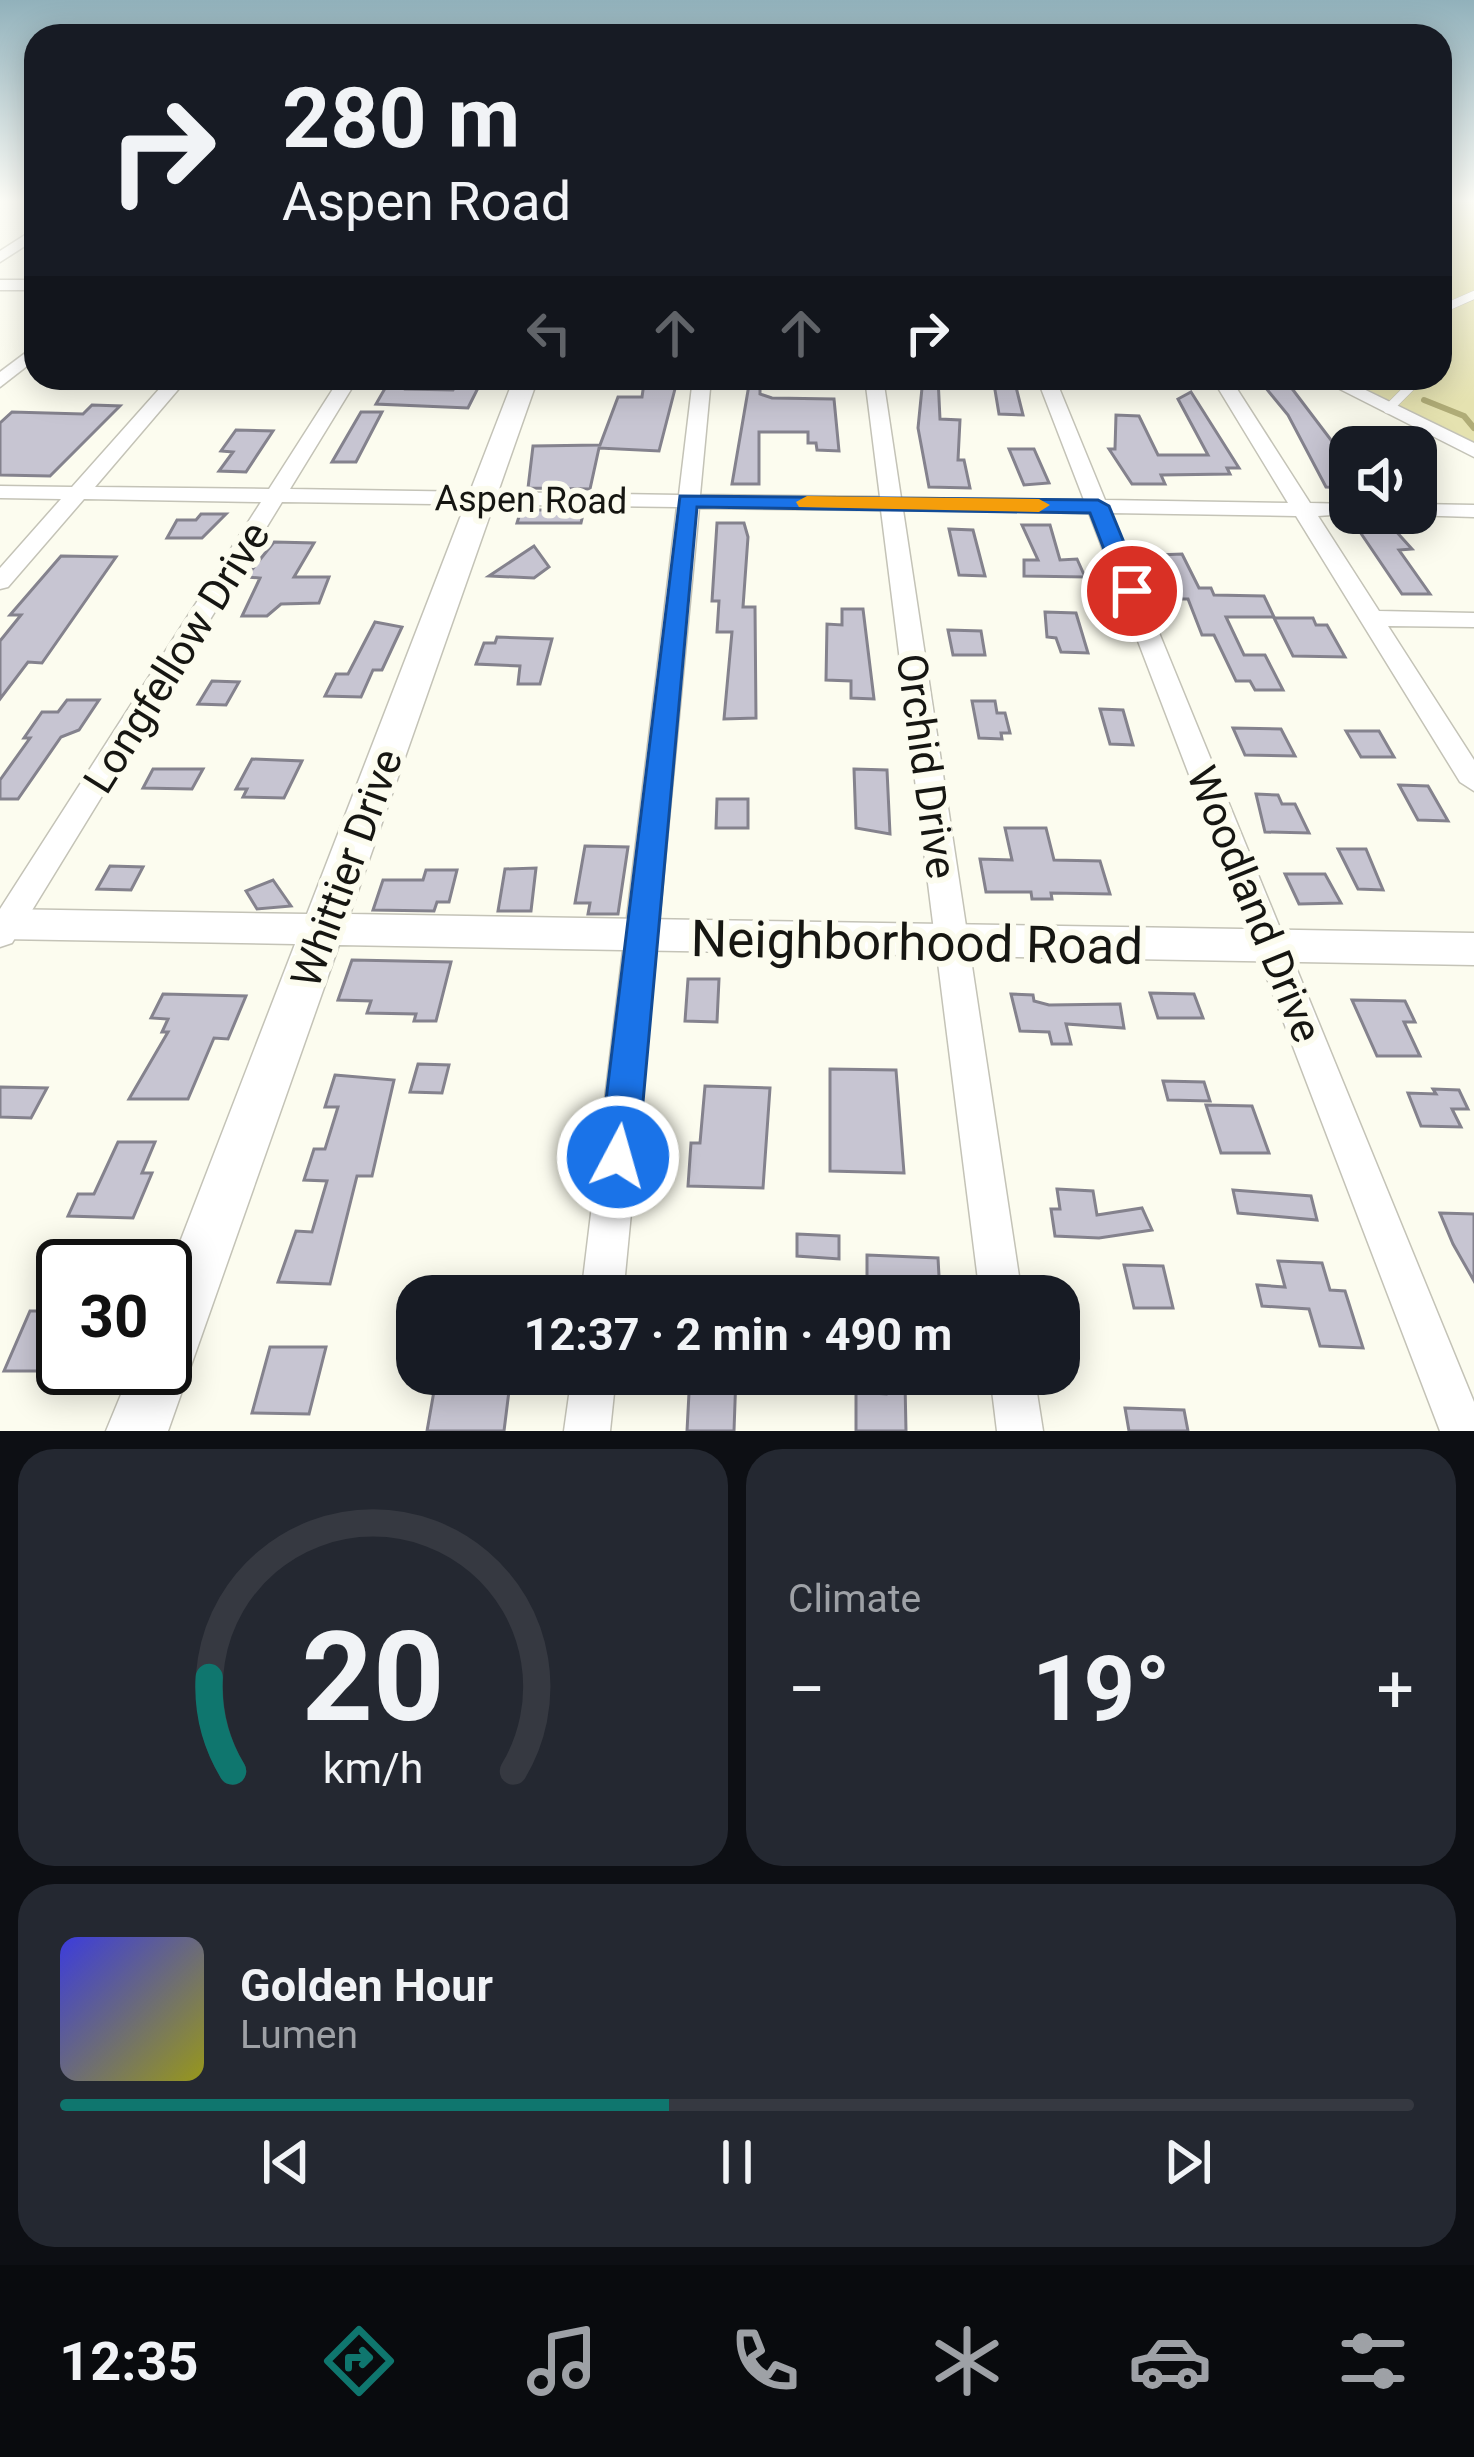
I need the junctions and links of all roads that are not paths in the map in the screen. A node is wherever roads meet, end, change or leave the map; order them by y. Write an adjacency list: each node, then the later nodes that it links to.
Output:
1 (24, 361): 2 (street)
2 (0, 382)
3 (168, 390): 15 (street)
4 (342, 390): 16 (street, Longfellow Drive)
5 (521, 390): 17 (street, Whittier Drive)
6 (701, 390): 18 (street)
7 (876, 390): 19 (street, Orchid Drive)
8 (1051, 390): 20 (street, Woodland Drive)
9 (1228, 390): 21 (street)
10 (1351, 390): 12 (street)
11 (1407, 390): 12 (lane)
12 (1388, 409): 13 (street)
13 (1474, 451)
14 (0, 492): 15 (street, Aspen Road)
15 (76, 494): 16 (street, Aspen Road); 25 (street)
16 (276, 496): 17 (street, Aspen Road); 29 (street, Longfellow Drive)
17 (480, 498): 18 (street, Aspen Road); 30 (street, Whittier Drive)
18 (687, 501): 19 (street, Aspen Road); 31 (street)
19 (892, 504): 20 (street, Aspen Road); 32 (street, Orchid Drive)
20 (1098, 506): 21 (street, Aspen Road); 33 (street, Woodland Drive)
21 (1302, 509): 22 (street, Aspen Road); 26 (street)
22 (1329, 510)
23 (1437, 510): 24 (street)
24 (1474, 511)
25 (0, 582)
26 (1375, 618): 27 (street); 28 (street)
27 (1474, 620)
28 (1469, 767)
29 (2, 928): 30 (street, Neighborhood Road)
30 (325, 930): 31 (street, Neighborhood Road); 37 (street, Whittier Drive)
31 (638, 937): 32 (street, Neighborhood Road); 35 (street)
32 (951, 944): 33 (street, Neighborhood Road); 36 (street, Orchid Drive)
33 (1272, 947): 34 (street, Neighborhood Road); 44 (street, Woodland Drive)
34 (1474, 949)
35 (604, 1275)
36 (998, 1275)
37 (192, 1285)
38 (151, 1395): 41 (street)
39 (591, 1395): 42 (street)
40 (1015, 1395): 43 (street)
41 (137, 1431)
42 (587, 1431)
43 (1020, 1431)
44 (1463, 1431)

